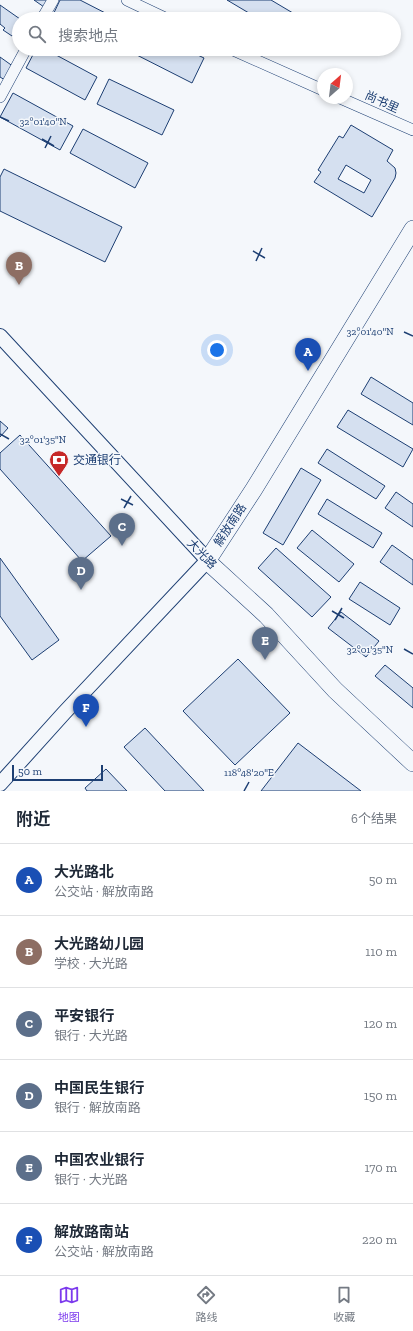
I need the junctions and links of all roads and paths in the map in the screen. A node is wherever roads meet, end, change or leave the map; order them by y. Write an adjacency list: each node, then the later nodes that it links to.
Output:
1 (53, 0): 3 (street)
2 (127, 0): 4 (street)
3 (46, 12)
4 (153, 12)
5 (22, 56): 8 (street)
6 (247, 56): 7 (street)
7 (317, 87)
8 (0, 97)
9 (353, 104): 10 (street, 尚书里)
10 (413, 130)
11 (413, 229): 13 (street, 解放南路)
12 (0, 336): 13 (street, 大光路)
13 (207, 560): 14 (street, 大光路); 15 (street, 解放南路)
14 (413, 763)
15 (0, 784)

